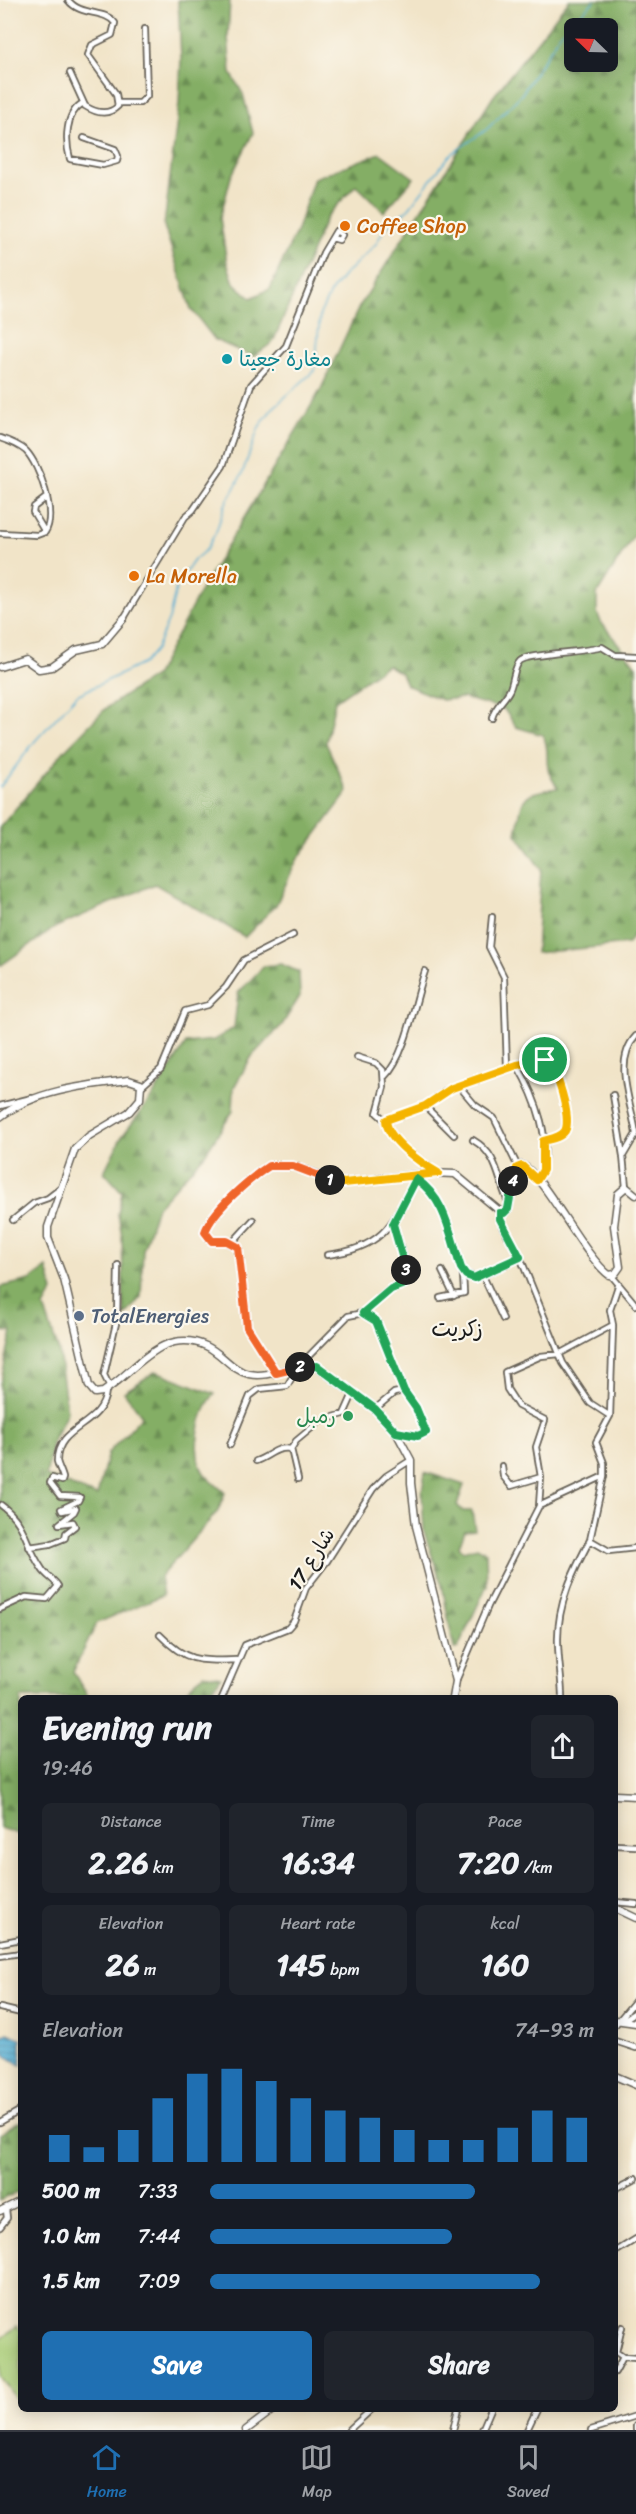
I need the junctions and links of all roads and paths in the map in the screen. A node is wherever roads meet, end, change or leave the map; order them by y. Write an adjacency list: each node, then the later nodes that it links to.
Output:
1 (68, 0): 5 (street)
2 (146, 29): 5 (street)
3 (70, 73): 4 (street)
4 (83, 103): 5 (street); 6 (street)
5 (119, 103)
6 (84, 138)
7 (332, 238): 12 (street)
8 (0, 438): 9 (street)
9 (47, 497): 11 (street); 11 (street)
10 (0, 532): 11 (street)
11 (45, 532)
12 (124, 618): 14 (street)
13 (636, 656): 15 (street)
14 (0, 667)
15 (492, 718)
16 (492, 917): 22 (street)
17 (293, 935): 24 (street)
18 (425, 971): 23 (street)
19 (636, 1036): 35 (street)
20 (357, 1057): 23 (street)
21 (517, 1065): 22 (street); 34 (street); 34 (street)
22 (507, 1067): 25 (street)
23 (385, 1076): 31 (street)
24 (142, 1086): 27 (street); 40 (street)
25 (459, 1086): 29 (street); 36 (street)
26 (613, 1095): 35 (street)
27 (32, 1098): 28 (street); 30 (street)
28 (0, 1106)
29 (425, 1106): 31 (street); 32 (street)
30 (0, 1117)
31 (386, 1121): 37 (street)
32 (454, 1135)
33 (473, 1140): 43 (street)
34 (543, 1141): 39 (street)
35 (624, 1156): 41 (street)
36 (518, 1167): 39 (street); 43 (street)
37 (438, 1173): 38 (street); 44 (street)
38 (417, 1177): 47 (street); 48 (street); 53 (street)
39 (537, 1180): 54 (street)
40 (63, 1186): 45 (street); 66 (street)
41 (626, 1188): 42 (street); 54 (street)
42 (636, 1196)
43 (509, 1204): 44 (street)
44 (500, 1213): 50 (street)
45 (13, 1220)
46 (253, 1221): 48 (street)
47 (393, 1224): 49 (street); 60 (street)
48 (232, 1243): 65 (street)
49 (327, 1255)
50 (520, 1257): 55 (street); 63 (street)
51 (118, 1265): 66 (street)
52 (442, 1271): 57 (street)
53 (463, 1272): 55 (street); 57 (street)
54 (611, 1275): 56 (street)
55 (483, 1276): 61 (street)
56 (618, 1286): 59 (street); 62 (street)
57 (454, 1296): 58 (street)
58 (440, 1298)
59 (636, 1305)
60 (363, 1313): 64 (street); 67 (street)
61 (503, 1319)
62 (613, 1325): 63 (street); 70 (street)
63 (559, 1354): 70 (street); 78 (street)
64 (298, 1368): 65 (street); 68 (street); 72 (street)
65 (276, 1373): 66 (street)
66 (108, 1389): 83 (street)
67 (404, 1391): 69 (street); 71 (street)
68 (353, 1394): 69 (street); 73 (street)
69 (375, 1409): 71 (street)
70 (610, 1416): 77 (street)
71 (396, 1432): 74 (street)
72 (230, 1444)
73 (291, 1449): 75 (street); 79 (street)
74 (411, 1460): 87 (street, شارع 17); 88 (street)
75 (256, 1461)
76 (502, 1466): 78 (street)
77 (604, 1476): 81 (street); 82 (street)
78 (541, 1477): 81 (street)
79 (298, 1479)
80 (1, 1505): 83 (street)
81 (539, 1506): 88 (street)
82 (590, 1540): 84 (street); 91 (street)
83 (29, 1547): 85 (street)
84 (636, 1548)
85 (0, 1609)
86 (160, 1635): 87 (street)
87 (236, 1660): 89 (street, شارع 17)
88 (456, 1682): 90 (street)
89 (223, 1695)
90 (454, 1695)
91 (562, 1695)
92 (618, 1796): 93 (street)
93 (636, 1796)
94 (618, 1845): 95 (street)
95 (636, 1846)
96 (618, 1902): 97 (street)
97 (636, 1904)
98 (618, 1909): 99 (street)
99 (636, 1918)
100 (18, 1940): 101 (street)
101 (0, 1944)
102 (18, 1953): 103 (street)
103 (0, 1956)
104 (636, 2000): 108 (street)
105 (0, 2008): 106 (street)
106 (18, 2012)
107 (636, 2012): 109 (street)
108 (618, 2020)
109 (618, 2021)
110 (618, 2021): 111 (street)
111 (636, 2023)
112 (618, 2042): 113 (street)
113 (636, 2048)
114 (618, 2077): 115 (street)
115 (636, 2085)
116 (18, 2112): 117 (street)
117 (0, 2122)
118 (636, 2178): 119 (street)
119 (618, 2187)
120 (18, 2202): 121 (street)
121 (3, 2210): 122 (street)
122 (0, 2227)
123 (636, 2239): 124 (street)
124 (618, 2250)
125 (622, 2327): 126 (street)
126 (618, 2342)
127 (618, 2352): 128 (street)
128 (623, 2357): 129 (street); 130 (street)
129 (636, 2358)
130 (618, 2366)
131 (270, 2412): 137 (street)
132 (369, 2412): 138 (street)
133 (457, 2412): 139 (street)
134 (490, 2412): 140 (street)
135 (536, 2412): 141 (street)
136 (636, 2416): 142 (street)
137 (246, 2430)
138 (349, 2430)
139 (453, 2430)
140 (482, 2430)
141 (527, 2430)
142 (591, 2430)

